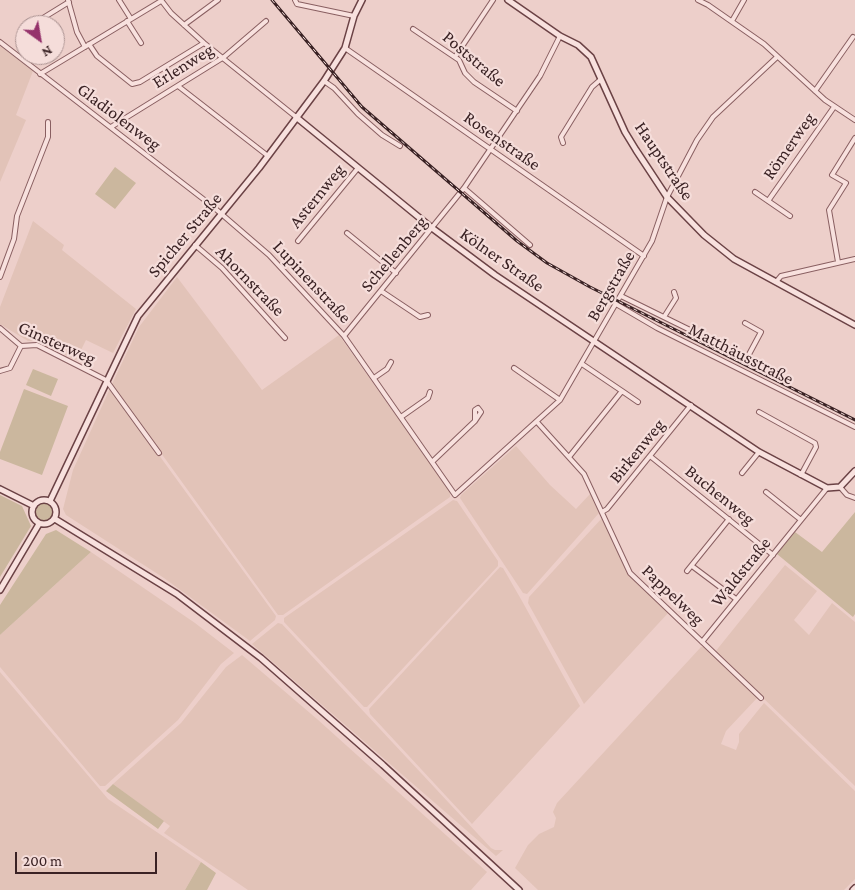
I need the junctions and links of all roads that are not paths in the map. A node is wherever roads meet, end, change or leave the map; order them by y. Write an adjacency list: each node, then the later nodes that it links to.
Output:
1 (119, 0): 13 (street)
2 (161, 0): 13 (street); 16 (street, Kölner Straße)
3 (218, 0): 16 (street)
4 (294, 0): 12 (street)
5 (362, 0): 12 (street, Spicher Straße)
6 (493, 0): 27 (street)
7 (508, 0): 18 (street, Hauptstraße)
8 (698, 0): 15 (street)
9 (744, 0): 15 (street)
10 (68, 1): 11 (street); 23 (street)
11 (47, 15)
12 (354, 16): 24 (street, Spicher Straße)
13 (129, 20): 22 (street); 23 (street)
14 (266, 21): 25 (street, Erlenweg)
15 (732, 21): 26 (street)
16 (184, 25): 21 (street, Kölner Straße)
17 (413, 29): 27 (street, Poststraße)
18 (560, 36): 29 (street, Hauptstraße); 34 (street, Schellenberg)
19 (853, 37): 32 (street)
20 (0, 42): 28 (street, Gladiolenweg)
21 (204, 42): 23 (street); 25 (street, Kölner Straße)
22 (141, 43)
23 (87, 46): 28 (street)
24 (345, 48): 30 (street, Spicher Straße); 42 (street, Rosenstraße)
25 (224, 57): 31 (street, Erlenweg); 35 (street, Kölner Straße)
26 (777, 57): 32 (street); 47 (street, Bergstraße)
27 (455, 58): 34 (street, Poststraße)
28 (40, 74): 38 (street, Gladiolenweg)
29 (600, 80): 40 (street); 47 (street, Hauptstraße)
30 (324, 81): 35 (street, Spicher Straße); 41 (street)
31 (178, 86): 38 (street, Erlenweg); 43 (street)
32 (815, 91): 33 (street)
33 (834, 107): 36 (street); 48 (street, Römerweg)
34 (517, 111): 42 (street, Schellenberg)
35 (296, 117): 43 (street, Spicher Straße); 44 (street, Kölner Straße)
36 (855, 120)
37 (48, 122): 60 (street)
38 (111, 128): 49 (street, Gladiolenweg)
39 (855, 138): 58 (street)
40 (563, 143)
41 (400, 146)
42 (490, 149): 45 (street, Schellenberg); 56 (street, Rosenstraße)
43 (268, 156): 49 (street, Spicher Straße)
44 (358, 168): 51 (street, Kölner Straße); 53 (street, Asternweg)
45 (464, 188): 51 (street, Schellenberg); 55 (street)
46 (755, 192): 48 (street, Römerweg)
47 (667, 197): 56 (street, Bergstraße); 61 (street, Hauptstraße)
48 (768, 201): 50 (street, Römerweg)
49 (221, 214): 54 (street, Spicher Straße); 71 (street, Lupinenstraße)
50 (790, 216)
51 (432, 228): 59 (street, Schellenberg); 73 (street, Kölner Straße)
52 (347, 233): 59 (street)
53 (298, 241)
54 (195, 245): 72 (street, Ahornstraße); 80 (street, Spicher Straße)
55 (530, 245)
56 (644, 256): 64 (street, Bergstraße)
57 (855, 259): 58 (street)
58 (838, 262): 61 (street)
59 (396, 273): 62 (street, Schellenberg)
60 (0, 277)
61 (776, 282): 69 (street, Hauptstraße)
62 (381, 290): 66 (street); 71 (street, Schellenberg)
63 (674, 292): 67 (street)
64 (621, 296): 65 (street, Bergstraße); 67 (street)
65 (616, 304): 73 (street, Bergstraße); 90 (street, Matthäusstraße)
66 (428, 315)
67 (664, 317): 68 (street)
68 (745, 322)
69 (855, 325)
70 (0, 328): 74 (street, Ginsterweg)
71 (344, 336): 79 (street, Lupinenstraße)
72 (285, 338)
73 (595, 342): 76 (street, Bergstraße); 85 (street, Kölner Straße)
74 (22, 346): 78 (street); 80 (street, Ginsterweg)
75 (391, 362): 79 (street)
76 (582, 364): 81 (street); 83 (street, Bergstraße)
77 (514, 368): 83 (street)
78 (0, 371)
79 (374, 378): 87 (street, Lupinenstraße)
80 (106, 380): 92 (street); 105 (street, Spicher Straße)
81 (622, 391): 84 (street); 94 (street)
82 (430, 392): 87 (street)
83 (560, 400): 89 (street, Bergstraße)
84 (638, 402)
85 (691, 406): 91 (street, Kölner Straße); 93 (street, Birkenweg)
86 (759, 412): 98 (street)
87 (401, 417): 95 (street, Lupinenstraße)
88 (476, 421): 95 (street)
89 (537, 422): 94 (street, Pappelweg); 99 (street, Bergstraße)
90 (855, 427)
91 (759, 452): 97 (street); 98 (street, Kölner Straße)
92 (159, 453)
93 (650, 456): 107 (street, Birkenweg); 109 (street, Buchenweg)
94 (569, 457): 107 (street, Pappelweg)
95 (432, 462): 99 (street, Lupinenstraße)
96 (855, 471): 100 (street)
97 (742, 473)
98 (801, 475): 101 (street, Kölner Straße)
99 (444, 478)
100 (840, 487): 101 (street); 104 (street)
101 (827, 488): 110 (street, Waldstraße)
102 (0, 489): 106 (street)
103 (766, 492): 110 (street)
104 (855, 498)
105 (50, 501): 106 (street); 108 (street)
106 (34, 506): 111 (street)
107 (602, 512): 117 (street, Pappelweg)
108 (55, 518): 111 (street); 119 (street)
109 (729, 519): 112 (street, Buchenweg); 113 (street)
110 (801, 520): 112 (street, Waldstraße)
111 (39, 524): 115 (street)
112 (773, 555): 116 (street, Waldstraße)
113 (692, 566): 114 (street); 116 (street)
114 (687, 571)
115 (0, 590)
116 (736, 599): 117 (street, Waldstraße)
117 (702, 642): 118 (street, Pappelweg)
118 (761, 698)
119 (519, 890)

